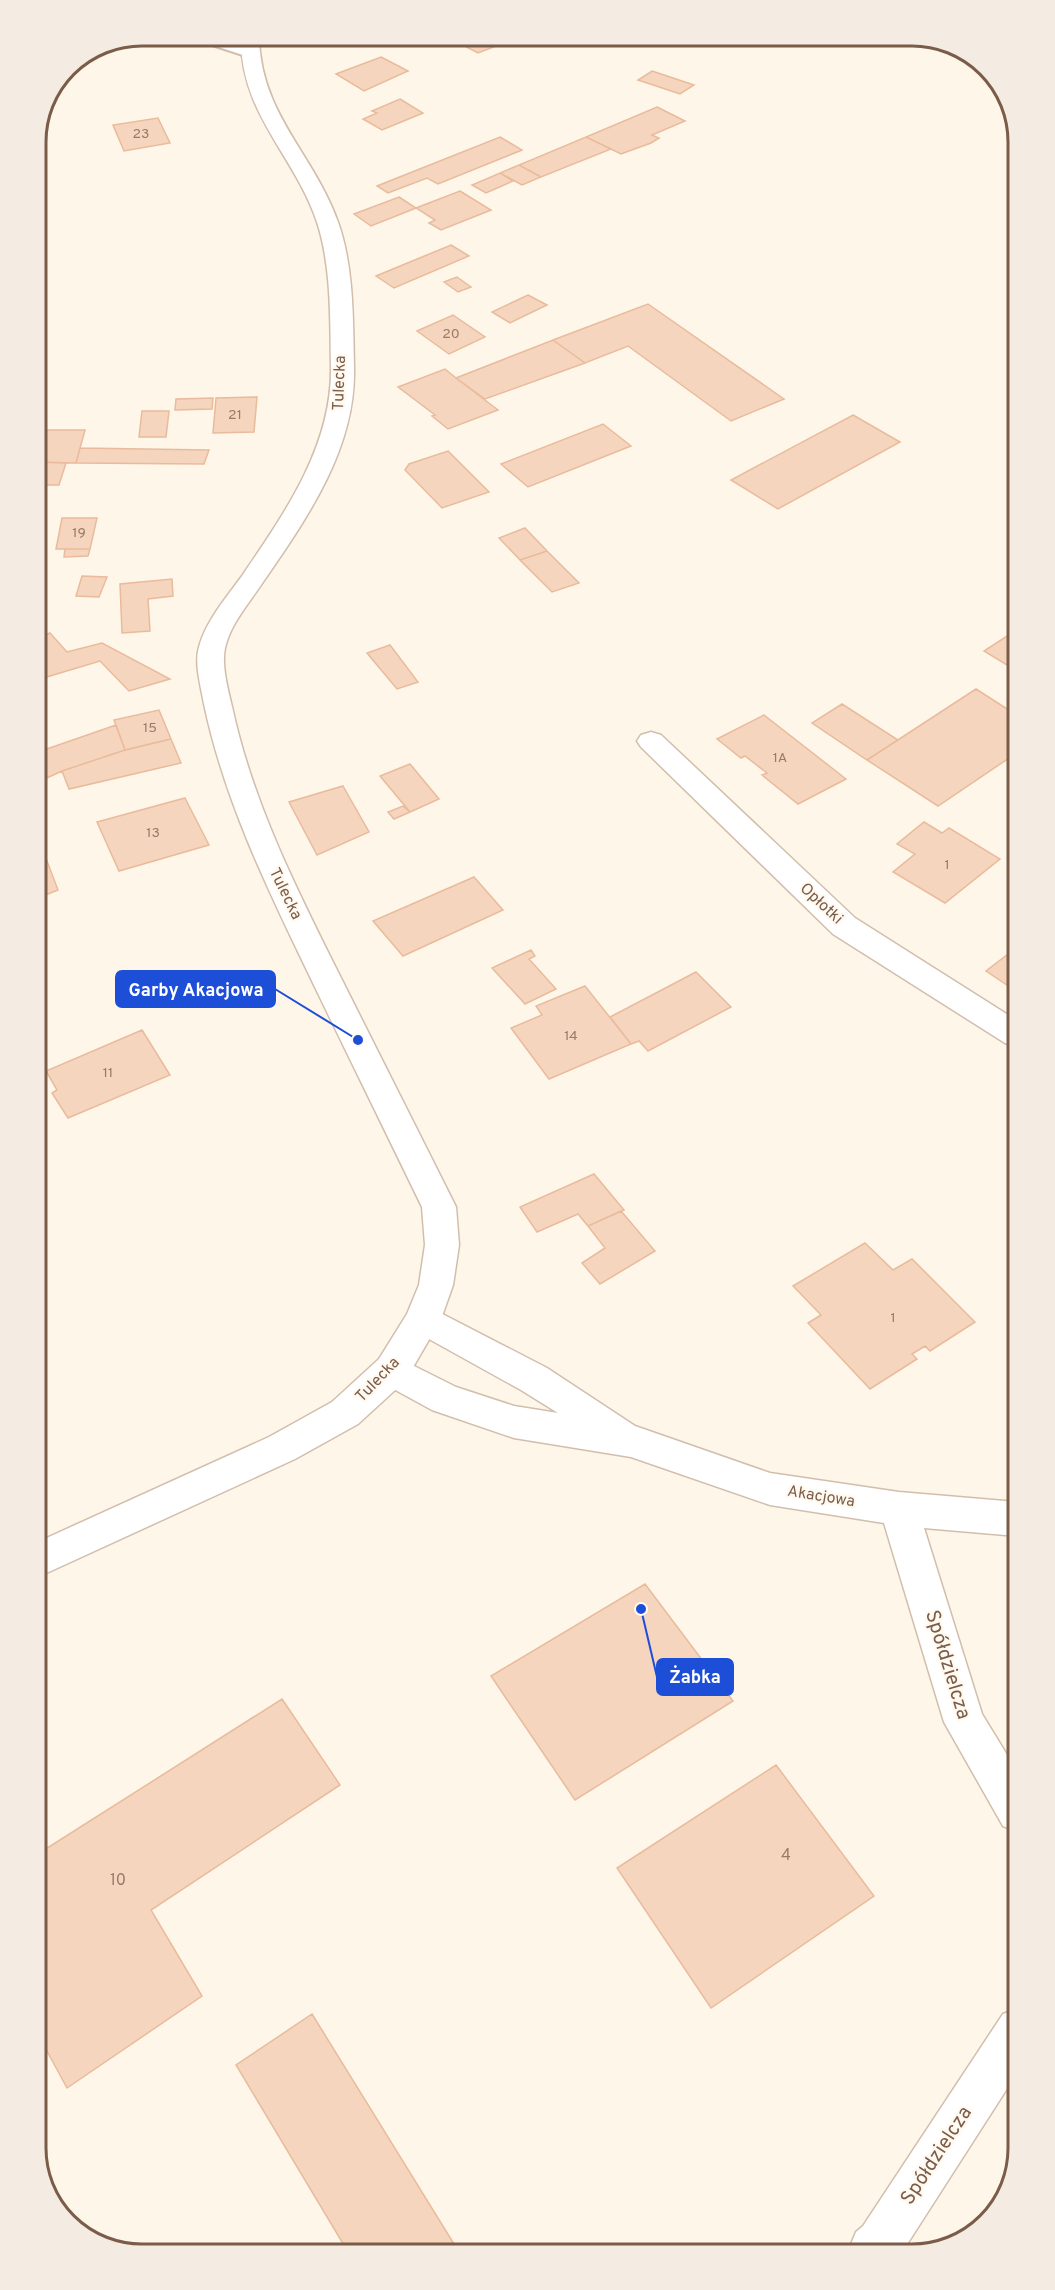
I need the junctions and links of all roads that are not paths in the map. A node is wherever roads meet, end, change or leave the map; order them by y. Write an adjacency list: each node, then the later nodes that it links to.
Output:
1 (249, 46): 4 (street, Tulecka)
2 (651, 741): 3 (street, Opłotki)
3 (1008, 1030)
4 (423, 1319): 5 (street, Tulecka); 6 (street, Akacjowa)
5 (392, 1370): 6 (street, Akacjowa); 9 (street, Tulecka)
6 (632, 1441): 7 (street, Akacjowa)
7 (899, 1509): 8 (street, Akacjowa); 10 (street, Spółdzielcza)
8 (1008, 1518)
9 (46, 1556)
10 (1008, 1795)
11 (1008, 2047): 12 (street, Spółdzielcza)
12 (879, 2244)

